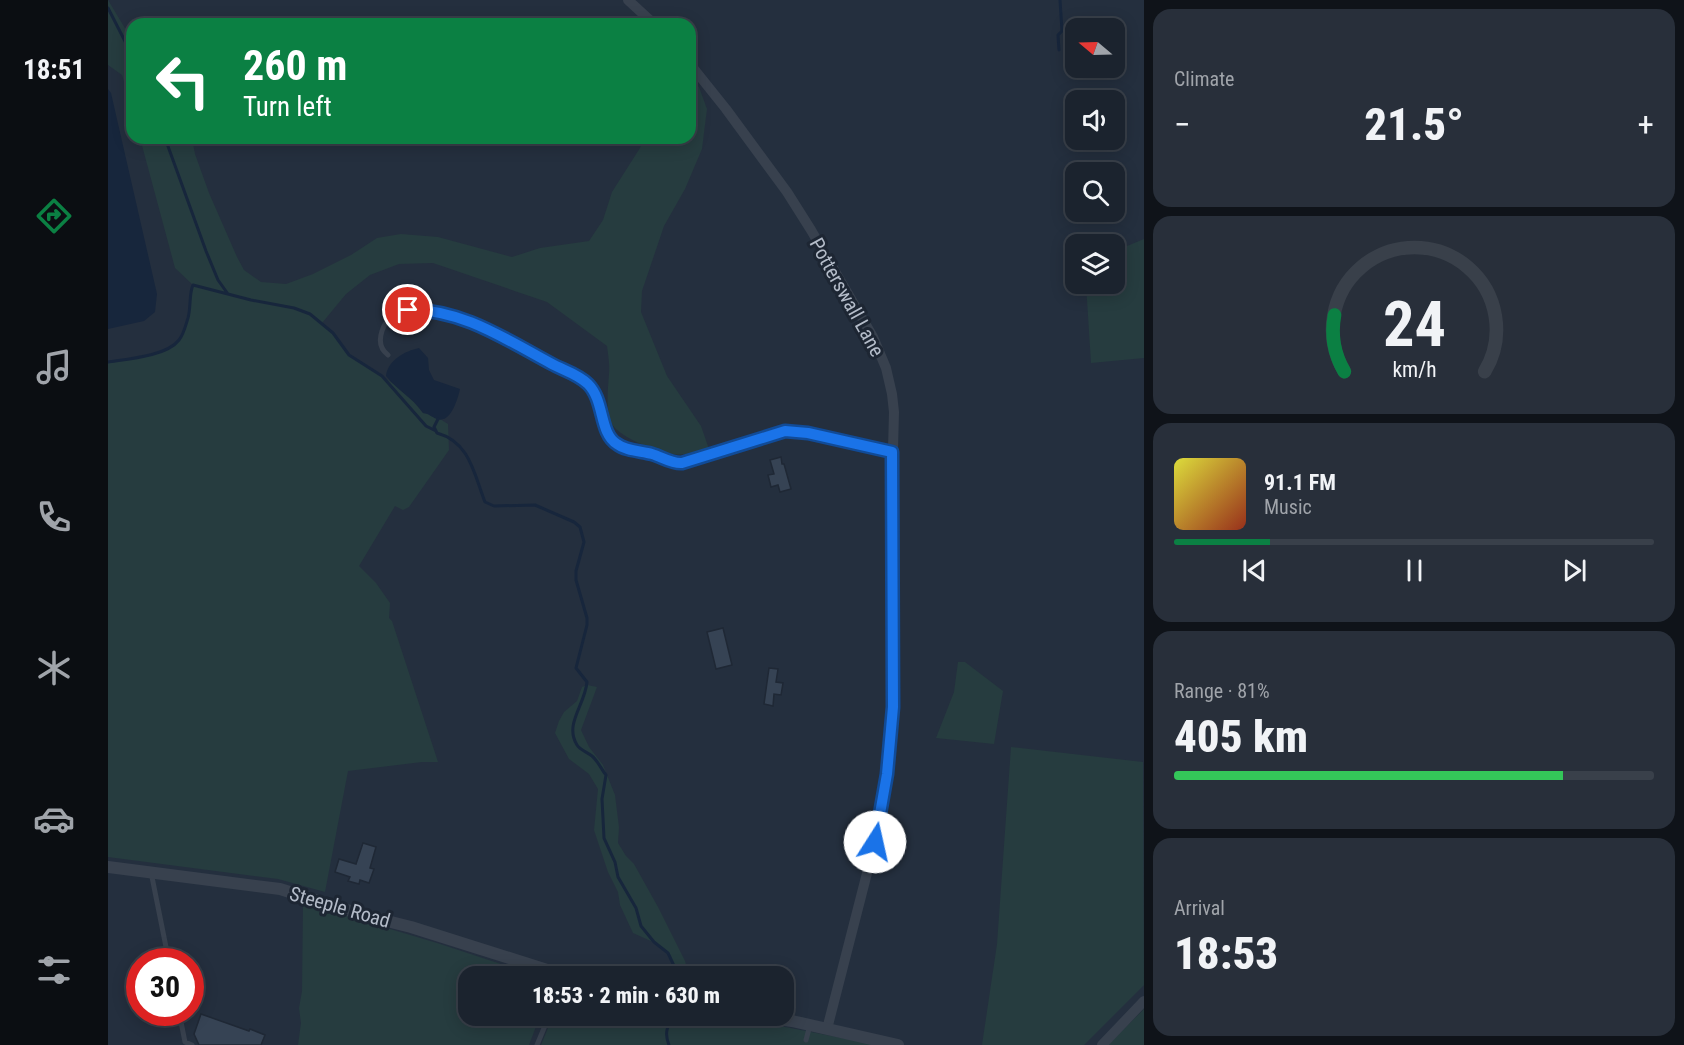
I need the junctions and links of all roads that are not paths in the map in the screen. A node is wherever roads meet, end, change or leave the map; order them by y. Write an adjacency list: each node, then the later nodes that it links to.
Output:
1 (628, 0): 2 (street)
2 (648, 18)
3 (696, 72): 5 (street, Potterswall Lane)
4 (387, 356): 5 (lane)
5 (892, 452): 15 (street, Potterswall Lane)
6 (108, 867): 7 (street, Steeple Road)
7 (152, 872): 8 (lane); 9 (street, Steeple Road)
8 (166, 948)
9 (537, 966)
10 (1144, 1001): 20 (street)
11 (794, 1022): 12 (street)
12 (810, 1025): 15 (street); 16 (lane)
13 (182, 1026): 17 (lane)
14 (545, 1026): 18 (lane)
15 (827, 1029): 19 (street)
16 (806, 1041)
17 (192, 1045)
18 (537, 1045)
19 (898, 1045)
20 (1102, 1045)

